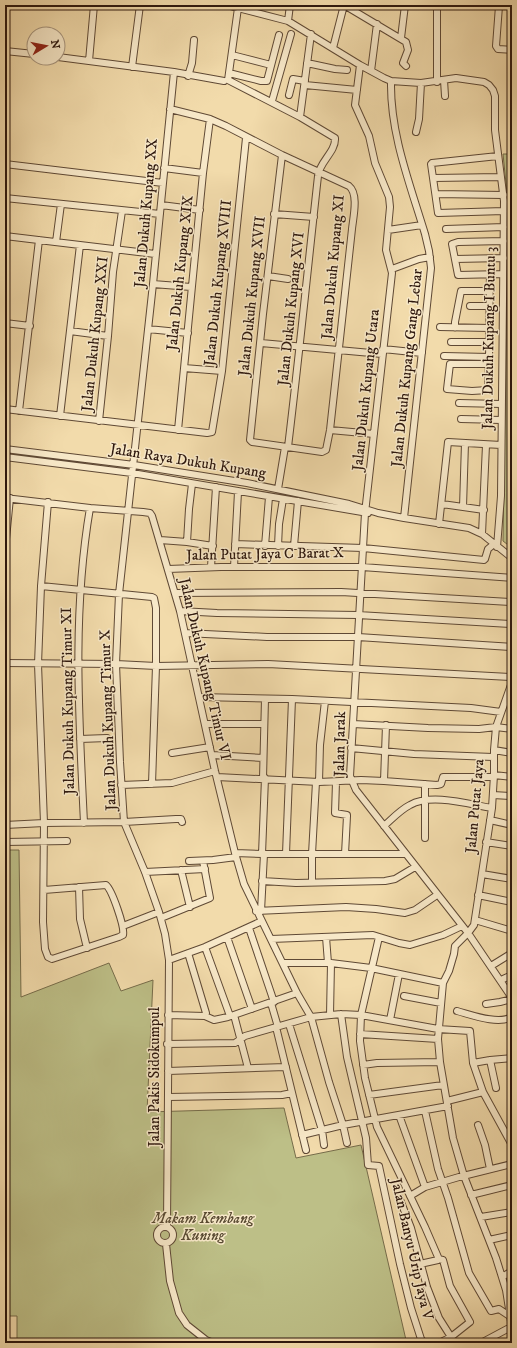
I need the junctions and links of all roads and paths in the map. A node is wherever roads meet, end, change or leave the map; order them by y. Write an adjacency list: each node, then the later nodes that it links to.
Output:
1 (94, 5): 25 (street)
2 (140, 5): 30 (street)
3 (226, 5): 11 (street)
4 (290, 5): 12 (street)
5 (344, 5): 13 (street); 19 (street)
6 (405, 5): 17 (street)
7 (437, 5): 39 (street)
8 (482, 5): 9 (street)
9 (499, 6): 10 (street); 21 (street)
10 (512, 6)
11 (238, 8): 12 (street); 23 (street)
12 (288, 21): 15 (street)
13 (377, 24): 17 (street); 32 (street)
14 (291, 34): 45 (street)
15 (311, 34): 19 (street); 26 (street)
16 (279, 35): 27 (street)
17 (401, 38): 29 (street)
18 (194, 40): 35 (street)
19 (334, 48): 28 (street)
20 (5, 50): 22 (street)
21 (512, 50)
22 (26, 53)
23 (232, 55): 27 (street); 34 (street)
24 (66, 58): 25 (street)
25 (89, 61): 30 (street)
26 (307, 63): 31 (street); 40 (street)
27 (271, 65): 34 (street)
28 (360, 65): 32 (street); 42 (street)
29 (406, 66)
30 (132, 67): 33 (street)
31 (348, 70)
32 (371, 71): 38 (street)
33 (174, 72): 35 (street); 46 (street, Jalan Dukuh Kupang XX)
34 (230, 73): 36 (street)
35 (188, 76): 36 (street)
36 (226, 80): 45 (street)
37 (444, 80): 39 (street, Jalan Dukuh Kupang I Buntu 3); 44 (street); 52 (street, Jalan Dukuh Kupang I Buntu 3)
38 (391, 81): 41 (street, Jalan Dukuh Kupang I Buntu 3); 71 (street, Jalan Dukuh Kupang Gang Lebar)
39 (437, 82): 41 (street, Jalan Dukuh Kupang I Buntu 3)
40 (305, 83): 42 (street); 43 (street); 47 (street)
41 (421, 83): 49 (street)
42 (357, 90): 73 (street)
43 (289, 95)
44 (445, 96)
45 (272, 101): 47 (street)
46 (170, 109): 48 (street); 54 (street, Jalan Dukuh Kupang XX)
47 (300, 116): 56 (street)
48 (210, 119): 50 (street); 55 (street, Jalan Dukuh Kupang XIX)
49 (416, 132)
50 (246, 138): 51 (street); 115 (street, Jalan Dukuh Kupang XVIII)
51 (282, 155): 56 (street); 69 (street, Jalan Dukuh Kupang XVII)
52 (498, 156): 57 (street, Jalan Dukuh Kupang I Buntu 3); 58 (street)
53 (5, 164): 59 (street)
54 (164, 168): 55 (street); 59 (street, Jalan Dukuh Kupang XX)
55 (203, 173): 65 (street, Jalan Dukuh Kupang XIX)
56 (318, 173): 70 (street, Jalan Dukuh Kupang XVI); 108 (street, Jalan Dukuh Kupang XI)
57 (501, 177): 58 (street); 61 (street, Jalan Dukuh Kupang I Buntu 3)
58 (432, 178): 60 (street)
59 (163, 183): 64 (street, Jalan Dukuh Kupang XX)
60 (436, 194): 61 (street); 67 (street)
61 (504, 195): 67 (street, Jalan Dukuh Kupang I Buntu 3)
62 (5, 198): 63 (street)
63 (61, 204): 66 (street); 78 (street)
64 (161, 205): 65 (street); 68 (street, Jalan Dukuh Kupang XX)
65 (200, 210): 91 (street, Jalan Dukuh Kupang XIX)
66 (122, 211): 68 (street); 80 (street, Jalan Dukuh Kupang XXI)
67 (504, 211): 72 (street, Jalan Dukuh Kupang I Buntu 3)
68 (160, 214): 81 (street, Jalan Dukuh Kupang XX)
69 (274, 214): 70 (street); 88 (street, Jalan Dukuh Kupang XVII)
70 (314, 217): 107 (street, Jalan Dukuh Kupang XVI)
71 (422, 225): 73 (street); 82 (street, Jalan Dukuh Kupang Gang Lebar)
72 (504, 227): 74 (street); 77 (street, Jalan Dukuh Kupang I Buntu 3)
73 (388, 230): 85 (street)
74 (446, 230)
75 (5, 236): 76 (street)
76 (39, 240): 78 (street); 96 (street)
77 (504, 241): 83 (street, Jalan Dukuh Kupang I Buntu 3); 84 (street)
78 (56, 242): 79 (street)
79 (80, 244): 80 (street); 101 (street)
80 (118, 249): 81 (street); 103 (street, Jalan Dukuh Kupang XXI)
81 (155, 254): 90 (street, Jalan Dukuh Kupang XX)
82 (430, 257): 85 (street); 110 (street, Jalan Dukuh Kupang Gang Lebar)
83 (504, 258): 84 (street); 86 (street, Jalan Dukuh Kupang I Buntu 3)
84 (455, 259): 87 (street)
85 (391, 268): 109 (street, Jalan Dukuh Kupang Utara)
86 (503, 274): 87 (street); 117 (street, Jalan Dukuh Kupang I Buntu 3)
87 (490, 275): 92 (street)
88 (268, 276): 89 (street); 106 (street, Jalan Dukuh Kupang XVII)
89 (288, 279)
90 (153, 284): 91 (street); 100 (street, Jalan Dukuh Kupang XX)
91 (191, 287): 102 (street, Jalan Dukuh Kupang XIX)
92 (490, 291): 94 (street); 98 (street)
93 (470, 306): 94 (street)
94 (490, 306): 99 (street)
95 (5, 323): 96 (street)
96 (30, 326): 119 (street)
97 (440, 327): 98 (street)
98 (455, 328): 99 (street)
99 (489, 328): 105 (street)
100 (148, 329): 102 (street); 124 (street, Jalan Dukuh Kupang XX)
101 (70, 331): 103 (street); 120 (street)
102 (188, 333): 114 (street, Jalan Dukuh Kupang XIX)
103 (108, 336): 123 (street, Jalan Dukuh Kupang XXI)
104 (451, 342): 105 (street)
105 (489, 342): 112 (street)
106 (261, 343): 107 (street); 131 (street, Jalan Dukuh Kupang XVII)
107 (300, 346): 108 (street); 131 (street, Jalan Dukuh Kupang XVI)
108 (339, 349): 109 (street); 126 (street, Jalan Dukuh Kupang XI)
109 (383, 351): 110 (street); 127 (street, Jalan Dukuh Kupang Utara)
110 (422, 353): 153 (street, Jalan Dukuh Kupang Gang Lebar)
111 (444, 356): 112 (street)
112 (489, 357): 113 (street)
113 (489, 364): 113 (street)
114 (184, 368): 115 (street); 125 (street, Jalan Dukuh Kupang XIX)
115 (222, 370): 125 (street, Jalan Dukuh Kupang XVIII)
116 (459, 403): 117 (street)
117 (501, 404): 122 (street, Jalan Dukuh Kupang I Buntu 3)
118 (5, 409): 119 (street)
119 (19, 411): 120 (street)
120 (60, 416): 123 (street)
121 (461, 419): 122 (street)
122 (501, 420): 130 (street, Jalan Dukuh Kupang I Buntu 3)
123 (99, 421): 124 (street)
124 (137, 426): 125 (street); 134 (street, Jalan Dukuh Kupang XX)
125 (178, 430)
126 (330, 430): 127 (street); 131 (street, Jalan Dukuh Kupang XI)
127 (374, 434): 152 (street, Jalan Dukuh Kupang Utara)
128 (465, 443): 129 (street); 146 (street); 148 (street)
129 (486, 444): 130 (street); 150 (street)
130 (501, 445): 159 (street, Jalan Dukuh Kupang I Buntu 3)
131 (286, 447): 138 (street, Jalan Dukuh Kupang XVI)
132 (5, 449): 134 (street, Jalan Raya Dukuh Kupang)
133 (5, 457): 135 (street, Jalan Raya Dukuh Kupang)
134 (134, 465): 135 (street, Jalan Dukuh Kupang XX); 138 (street, Jalan Raya Dukuh Kupang)
135 (132, 473): 136 (street, Jalan Raya Dukuh Kupang); 151 (street, Jalan Dukuh Kupang Timur X)
136 (192, 484): 137 (street, Jalan Raya Dukuh Kupang); 157 (street)
137 (216, 487): 139 (street, Jalan Raya Dukuh Kupang); 160 (street)
138 (278, 489): 141 (street, Jalan Raya Dukuh Kupang)
139 (238, 492): 140 (street, Jalan Raya Dukuh Kupang); 158 (street)
140 (269, 497): 143 (street, Jalan Raya Dukuh Kupang); 161 (street)
141 (319, 497): 147 (street); 152 (street, Jalan Raya Dukuh Kupang)
142 (7, 498): 145 (street); 165 (street)
143 (282, 498): 144 (street, Jalan Raya Dukuh Kupang); 162 (street)
144 (298, 501): 147 (street, Jalan Raya Dukuh Kupang); 163 (street)
145 (48, 502): 149 (street); 172 (street)
146 (442, 504): 148 (street); 154 (street)
147 (318, 505): 152 (street, Jalan Raya Dukuh Kupang)
148 (463, 507): 150 (street)
149 (90, 508): 151 (street); 173 (street, Jalan Dukuh Kupang Timur XI)
150 (484, 510): 155 (street)
151 (128, 511): 156 (street, Jalan Dukuh Kupang Timur VI); 176 (street, Jalan Dukuh Kupang Timur X)
152 (365, 513): 153 (street); 164 (street, Jalan Jarak)
153 (404, 518): 154 (street)
154 (439, 524): 155 (street)
155 (482, 534): 159 (street)
156 (160, 540): 157 (street); 170 (street, Jalan Dukuh Kupang Timur VI)
157 (187, 542): 160 (street)
158 (235, 544): 161 (street); 167 (street)
159 (496, 545): 164 (street); 166 (street)
160 (213, 546): 168 (street)
161 (265, 546): 162 (street)
162 (278, 546): 163 (street)
163 (294, 546): 164 (street)
164 (363, 548): 169 (street, Jalan Jarak)
165 (5, 549)
166 (512, 558)
167 (234, 566): 168 (street, Jalan Putat Jaya C Barat X); 169 (street, Jalan Putat Jaya C Barat X)
168 (211, 567): 170 (street, Jalan Putat Jaya C Barat X)
169 (362, 567): 171 (street, Jalan Putat Jaya C Barat X); 174 (street, Jalan Jarak)
170 (168, 569): 175 (street, Jalan Dukuh Kupang Timur VI)
171 (512, 578)
172 (42, 586): 173 (street); 185 (street)
173 (79, 590): 176 (street); 187 (street, Jalan Dukuh Kupang Timur XI)
174 (360, 592): 175 (street); 177 (street); 179 (street, Jalan Jarak)
175 (175, 593): 178 (street, Jalan Dukuh Kupang Timur VI)
176 (119, 594): 186 (street, Jalan Dukuh Kupang Timur X); 188 (street)
177 (512, 602)
178 (180, 610): 179 (street); 181 (street, Jalan Dukuh Kupang Timur VI)
179 (358, 615): 180 (street); 182 (street, Jalan Jarak)
180 (512, 624)
181 (184, 633): 182 (street); 189 (street, Jalan Dukuh Kupang Timur VI)
182 (358, 636): 183 (street); 190 (street, Jalan Jarak)
183 (512, 647)
184 (5, 664): 185 (street)
185 (38, 664): 187 (street); 237 (street)
186 (116, 664): 187 (street); 188 (street); 229 (street, Jalan Dukuh Kupang Timur X)
187 (77, 665): 208 (street, Jalan Dukuh Kupang Timur XI)
188 (156, 666): 189 (street); 227 (street)
189 (192, 666): 190 (street); 193 (street, Jalan Dukuh Kupang Timur VI)
190 (356, 668): 191 (street); 197 (street, Jalan Jarak)
191 (512, 677)
192 (512, 682): 198 (street, Jalan Putat Jaya)
193 (199, 697): 194 (street); 201 (street, Jalan Dukuh Kupang Timur VI)
194 (265, 699): 195 (street); 202 (street)
195 (292, 699): 196 (street); 222 (street)
196 (325, 701): 197 (street); 225 (street)
197 (354, 702): 200 (street); 203 (street, Jalan Jarak)
198 (505, 704): 199 (street); 200 (street, Jalan Putat Jaya)
199 (512, 705)
200 (501, 712): 205 (street, Jalan Putat Jaya)
201 (205, 724): 202 (street); 209 (street, Jalan Dukuh Kupang Timur VI)
202 (263, 724): 217 (street)
203 (353, 724): 204 (street); 210 (street, Jalan Jarak)
204 (386, 725): 205 (street); 212 (street)
205 (496, 727): 206 (street); 211 (street, Jalan Putat Jaya)
206 (512, 729)
207 (107, 738): 208 (street)
208 (80, 739): 238 (street, Jalan Dukuh Kupang Timur XI)
209 (210, 747): 213 (street); 215 (street, Jalan Dukuh Kupang Timur VI)
210 (351, 748): 212 (street); 223 (street, Jalan Jarak)
211 (494, 750): 214 (street); 216 (street, Jalan Putat Jaya)
212 (384, 751): 216 (street); 224 (street)
213 (172, 753)
214 (512, 753)
215 (212, 756): 217 (street); 218 (street, Jalan Dukuh Kupang Timur VI)
216 (493, 757): 219 (street, Jalan Putat Jaya)
217 (263, 758): 221 (street)
218 (216, 774): 221 (street); 227 (street); 253 (street, Jalan Dukuh Kupang Timur VI)
219 (494, 776): 220 (street); 228 (street); 230 (street, Jalan Putat Jaya)
220 (512, 777)
221 (264, 778): 222 (street); 248 (street)
222 (288, 780): 225 (street); 249 (street)
223 (351, 781): 224 (street); 226 (street); 241 (street, Jalan Jarak)
224 (384, 781): 228 (street)
225 (317, 782): 226 (street); 250 (street)
226 (336, 782): 251 (street)
227 (152, 784): 229 (street)
228 (425, 784): 232 (street)
229 (121, 785): 235 (street, Jalan Dukuh Kupang Timur X)
230 (493, 795): 231 (street); 233 (street, Jalan Putat Jaya)
231 (512, 796)
232 (426, 800): 233 (street); 241 (street); 242 (street)
233 (492, 808): 234 (street, Jalan Putat Jaya)
234 (490, 820): 240 (street); 246 (street, Jalan Putat Jaya)
235 (124, 822): 236 (street); 238 (street); 259 (street, Jalan Dukuh Kupang Timur X)
236 (182, 822)
237 (44, 823): 238 (street); 239 (street); 245 (street)
238 (84, 823)
239 (5, 825)
240 (512, 825)
241 (384, 826): 252 (street, Jalan Jarak)
242 (425, 838)
243 (67, 841): 245 (street)
244 (5, 842): 245 (street)
245 (44, 842): 265 (street)
246 (486, 842): 247 (street); 260 (street, Jalan Putat Jaya)
247 (512, 846)
248 (263, 854): 249 (street); 253 (street); 262 (street)
249 (286, 854): 250 (street)
250 (312, 854): 251 (street); 263 (street)
251 (345, 854): 252 (street)
252 (406, 854): 256 (street, Jalan Jarak)
253 (236, 855): 255 (street); 270 (street, Jalan Dukuh Kupang Timur VI)
254 (189, 861): 255 (street)
255 (203, 861): 257 (street)
256 (415, 866): 263 (street); 266 (street, Jalan Jarak)
257 (205, 869): 258 (street); 269 (street)
258 (181, 870): 259 (street); 269 (street)
259 (145, 872): 271 (street, Jalan Pakis Sidokumpul)
260 (482, 874): 261 (street); 267 (street, Jalan Putat Jaya)
261 (512, 879)
262 (262, 881): 263 (street); 270 (street)
263 (312, 882)
264 (79, 887): 265 (street); 274 (street); 284 (street)
265 (44, 890): 284 (street)
266 (437, 895): 270 (street); 275 (street, Jalan Jarak)
267 (478, 895): 268 (street); 272 (street, Jalan Putat Jaya)
268 (512, 902)
269 (190, 907): 271 (street)
270 (258, 911): 273 (street, Jalan Dukuh Kupang Timur VI)
271 (160, 915): 274 (street); 287 (street, Jalan Pakis Sidokumpul)
272 (475, 920): 277 (street); 278 (street, Jalan Putat Jaya)
273 (262, 922): 276 (street); 282 (street, Jalan Dukuh Kupang Timur VI)
274 (123, 926): 284 (street)
275 (462, 926): 278 (street, Jalan Jarak); 281 (street)
276 (248, 928): 279 (street); 299 (street)
277 (512, 931)
278 (468, 933): 290 (street, Jalan Jarak); 295 (street, Jalan Putat Jaya)
279 (227, 937): 283 (street); 302 (street)
280 (326, 937): 281 (street); 282 (street); 288 (street)
281 (379, 937): 291 (street)
282 (271, 939): 289 (street, Jalan Dukuh Kupang Timur VI)
283 (204, 947): 285 (street); 306 (street)
284 (87, 948)
285 (188, 953): 287 (street); 309 (street)
286 (512, 953): 290 (street)
287 (169, 960): 305 (street, Jalan Pakis Sidokumpul)
288 (329, 963): 289 (street); 291 (street); 307 (street)
289 (283, 964): 296 (street, Jalan Dukuh Kupang Timur VI)
290 (491, 966): 294 (street, Jalan Jarak)
291 (371, 968): 292 (street); 308 (street)
292 (399, 974): 295 (street); 312 (street)
293 (512, 975): 294 (street)
294 (501, 980): 298 (street, Jalan Jarak)
295 (443, 983): 300 (street, Jalan Putat Jaya)
296 (297, 993): 299 (street); 310 (street, Jalan Dukuh Kupang Timur VI)
297 (404, 996): 300 (street)
298 (512, 998): 301 (street)
299 (272, 1002): 302 (street); 314 (street)
300 (441, 1003): 315 (street, Jalan Putat Jaya)
301 (486, 1004)
302 (252, 1009): 306 (street)
303 (457, 1011): 311 (street)
304 (341, 1014): 307 (street); 308 (street); 338 (street)
305 (168, 1015): 309 (street); 319 (street, Jalan Pakis Sidokumpul)
306 (232, 1015): 309 (street); 317 (street)
307 (330, 1015): 310 (street)
308 (361, 1015): 312 (street); 316 (street)
309 (205, 1016)
310 (310, 1017): 313 (street); 339 (street, Jalan Dukuh Kupang Timur VI)
311 (512, 1017)
312 (390, 1020): 315 (street)
313 (289, 1024): 314 (street); 341 (street)
314 (277, 1027): 317 (street); 325 (street)
315 (438, 1029): 318 (street, Jalan Putat Jaya); 323 (street)
316 (360, 1034): 318 (street); 324 (street)
317 (240, 1038): 319 (street); 326 (street)
318 (438, 1039): 322 (street, Jalan Putat Jaya)
319 (167, 1044): 327 (street, Jalan Pakis Sidokumpul)
320 (512, 1058): 321 (street)
321 (490, 1060): 323 (street); 329 (street)
322 (440, 1062): 324 (street); 328 (street, Jalan Putat Jaya)
323 (473, 1063): 330 (street)
324 (363, 1065): 332 (street)
325 (286, 1067): 326 (street); 331 (street)
326 (248, 1068): 327 (street)
327 (168, 1071): 333 (street, Jalan Pakis Sidokumpul)
328 (443, 1085): 332 (street); 334 (street, Jalan Putat Jaya)
329 (496, 1088)
330 (483, 1092): 334 (street); 345 (street)
331 (292, 1093): 333 (street); 342 (street)
332 (369, 1095): 337 (street)
333 (168, 1097): 358 (street, Jalan Pakis Sidokumpul)
334 (447, 1104): 335 (street); 349 (street, Jalan Putat Jaya)
335 (425, 1110): 336 (street); 350 (street)
336 (399, 1115): 337 (street); 352 (street)
337 (376, 1119): 338 (street); 354 (street)
338 (363, 1122): 339 (street); 371 (street, Jalan Banyu Urip Jaya V)
339 (343, 1125): 341 (street); 343 (street, Jalan Dukuh Kupang Timur VI)
340 (478, 1125): 348 (street)
341 (322, 1130): 342 (street); 344 (street)
342 (302, 1134): 346 (street)
343 (347, 1143)
344 (324, 1145)
345 (512, 1145)
346 (306, 1150)
347 (512, 1164): 348 (street)
348 (490, 1169): 349 (street)
349 (464, 1176): 350 (street); 353 (street, Jalan Putat Jaya)
350 (443, 1182): 352 (street); 367 (street)
351 (512, 1185): 353 (street)
352 (426, 1187): 354 (street)
353 (471, 1195): 357 (street, Jalan Putat Jaya)
354 (410, 1196): 362 (street)
355 (399, 1197): 363 (street)
356 (512, 1212): 357 (street)
357 (481, 1217): 360 (street, Jalan Putat Jaya)
358 (167, 1227): 361 (street); 361 (street)
359 (512, 1236): 360 (street)
360 (489, 1240): 365 (street, Jalan Putat Jaya)
361 (166, 1244): 370 (street)
362 (438, 1259): 363 (street); 369 (street)
363 (420, 1264): 369 (street)
364 (512, 1271): 365 (street)
365 (502, 1277): 366 (street, Jalan Putat Jaya)
366 (509, 1289): 367 (street, Jalan Putat Jaya)
367 (511, 1315): 368 (street, Jalan Putat Jaya)
368 (512, 1327): 373 (street)
369 (451, 1337): 372 (street)
370 (212, 1343)
371 (424, 1343)
372 (440, 1343)
373 (481, 1343)

